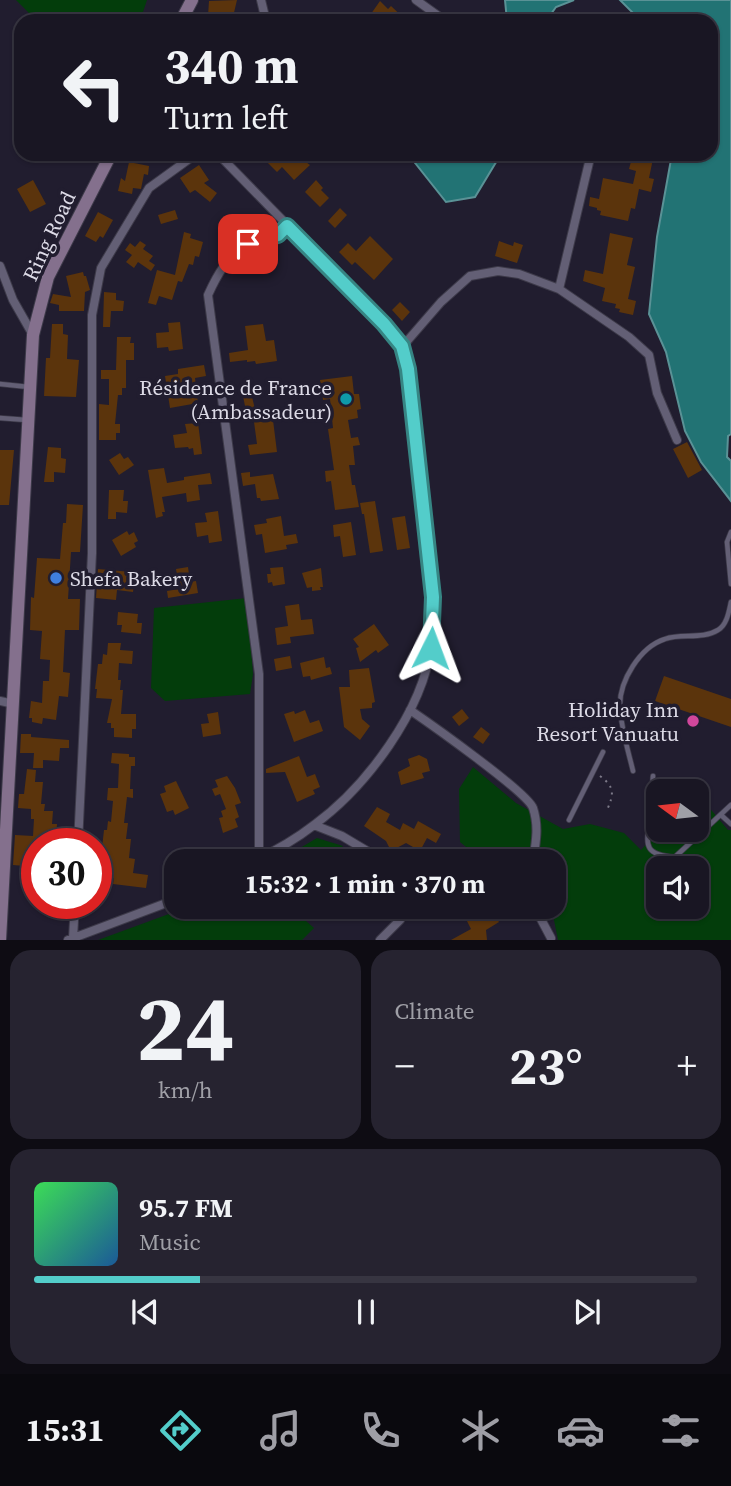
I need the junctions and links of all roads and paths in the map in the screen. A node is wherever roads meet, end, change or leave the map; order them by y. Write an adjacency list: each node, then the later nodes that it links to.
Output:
1 (416, 0): 2 (street)
2 (436, 14)
3 (107, 161): 10 (main road, Ring Road)
4 (186, 161): 34 (street)
5 (225, 161): 7 (street)
6 (589, 161): 9 (street)
7 (287, 226): 11 (street); 35 (street)
8 (0, 266): 10 (street)
9 (559, 289): 11 (street); 16 (street)
10 (33, 335): 13 (main road, Ring Road)
11 (402, 346): 22 (street)
12 (0, 384): 13 (lane)
13 (30, 387): 15 (main road, Ring Road)
14 (0, 418): 15 (lane)
15 (28, 420): 21 (main road, Ring Road)
16 (677, 440)
17 (731, 532): 18 (lane)
18 (731, 584)
19 (731, 601): 24 (lane)
20 (0, 701): 21 (street)
21 (14, 704): 27 (main road, Ring Road)
22 (410, 710): 33 (street); 38 (street)
23 (603, 752): 25 (lane)
24 (633, 771)
25 (593, 772): 29 (path); 31 (lane)
26 (653, 776): 30 (lane)
27 (4, 787): 39 (main road, Ring Road)
28 (731, 805): 30 (lane)
29 (607, 810)
30 (721, 815): 32 (lane)
31 (569, 820)
32 (731, 824)
33 (314, 825): 36 (street); 37 (street)
34 (79, 828)
35 (256, 849)
36 (274, 849)
37 (364, 849)
38 (535, 849)
39 (4, 883): 40 (main road, Ring Road); 45 (main road, Ring Road)
40 (0, 898)
41 (164, 904): 47 (street)
42 (73, 919): 47 (street)
43 (401, 919): 50 (street)
44 (541, 919): 46 (street)
45 (0, 934): 48 (main road, Ring Road); 49 (street)
46 (551, 938)
47 (71, 939)
48 (0, 940)
49 (10, 940)
50 (380, 940)

